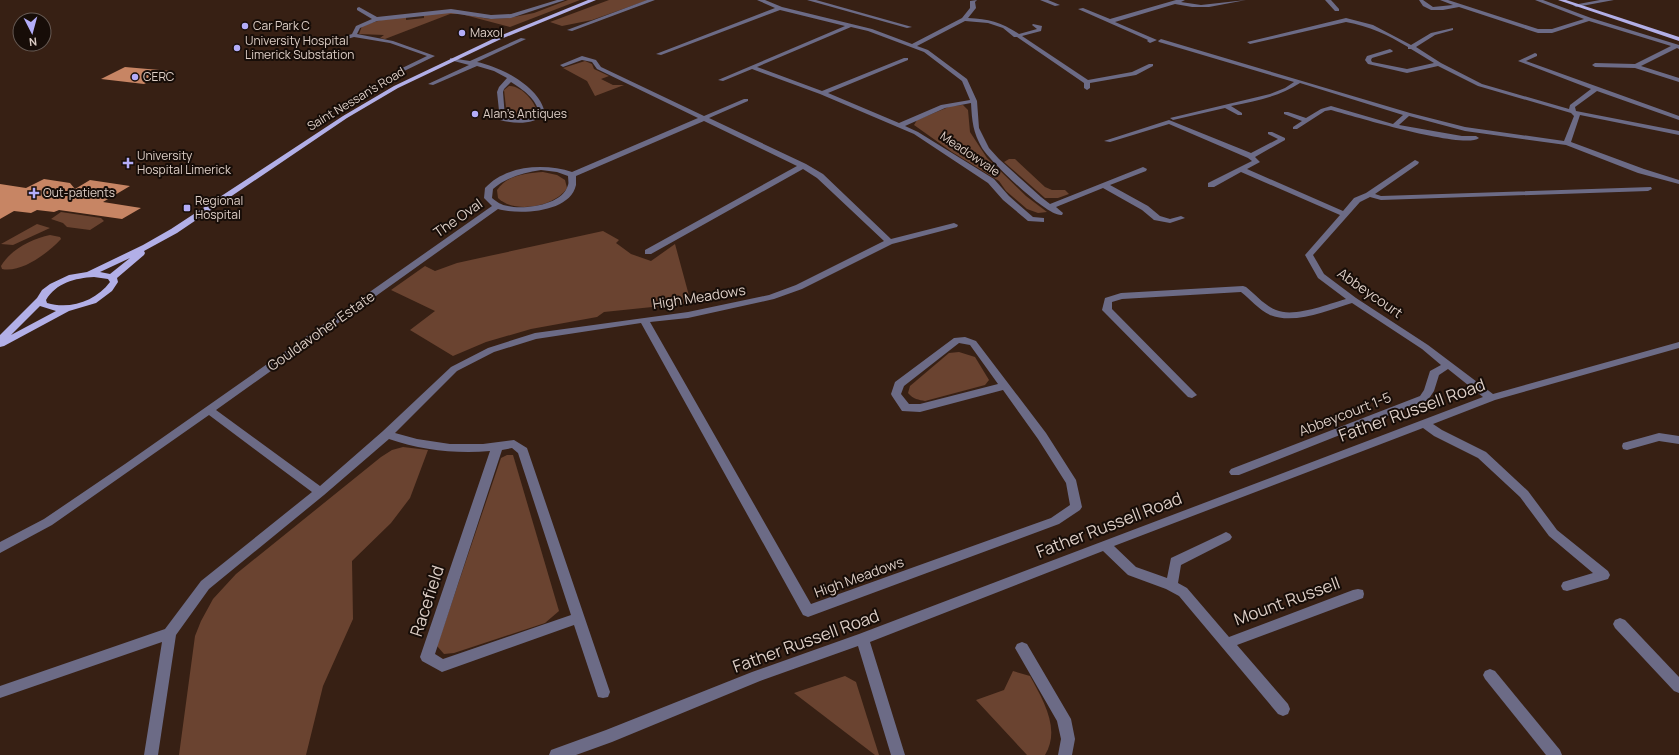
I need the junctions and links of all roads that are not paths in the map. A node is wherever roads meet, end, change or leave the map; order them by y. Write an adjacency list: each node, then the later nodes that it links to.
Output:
1 (562, 0): 25 (street)
2 (593, 0): 49 (main road, Saint Nessan's Road)
3 (652, 0): 32 (street)
4 (760, 0): 20 (street, Meadowvale)
5 (810, 0): 30 (street)
6 (974, 0): 24 (street)
7 (1043, 0): 17 (street)
8 (1182, 0): 16 (street)
9 (1243, 0): 16 (street)
10 (1328, 0): 23 (street)
11 (1443, 0): 19 (street)
12 (1538, 0): 26 (street)
13 (1561, 0): 18 (main road)
14 (1611, 0): 18 (street)
15 (1421, 1): 19 (street)
16 (1175, 2): 27 (street)
17 (1057, 5)
18 (1576, 5): 36 (main road)
19 (1459, 6): 26 (street)
20 (780, 8): 28 (street, Meadowvale); 47 (street)
21 (359, 9): 25 (street)
22 (1081, 9): 27 (street)
23 (1337, 10)
24 (964, 18): 34 (street); 43 (street)
25 (376, 19): 33 (street)
26 (1590, 19): 44 (street)
27 (1111, 21): 38 (street)
28 (851, 25): 43 (street, Meadowvale); 57 (street)
29 (1035, 25): 34 (street)
30 (909, 27)
31 (1451, 29): 45 (street)
32 (570, 30)
33 (354, 35): 41 (street); 58 (street)
34 (1016, 36): 55 (street)
35 (1179, 38): 42 (street)
36 (1679, 38)
37 (523, 39): 51 (street)
38 (1150, 41)
39 (1162, 41): 42 (street)
40 (1250, 42): 45 (street)
41 (327, 43)
42 (1170, 43): 62 (street)
43 (914, 46): 67 (street, Meadowvale)
44 (1678, 46): 56 (street)
45 (1410, 48): 52 (street)
46 (1390, 51): 52 (street)
47 (659, 54)
48 (1535, 55): 64 (street)
49 (452, 59): 51 (street); 109 (main road, Saint Nessan's Road)
50 (906, 59): 65 (street)
51 (473, 63): 59 (street); 63 (street)
52 (1439, 64): 69 (street)
53 (564, 65): 75 (street)
54 (1596, 65): 56 (street)
55 (1151, 66)
56 (1636, 66): 61 (street)
57 (752, 67): 60 (street); 65 (street, Meadowvale)
58 (398, 72)
59 (511, 78): 59 (street)
60 (721, 80)
61 (1679, 80)
62 (1299, 81): 68 (street); 72 (street)
63 (432, 84)
64 (1595, 89): 69 (street); 74 (street)
65 (822, 93): 78 (street, Meadowvale)
66 (746, 100): 75 (street)
67 (974, 100): 78 (street); 102 (street, Meadowvale)
68 (1226, 106): 71 (street); 73 (street)
69 (1573, 112): 83 (street); 87 (street)
70 (1286, 113): 76 (street)
71 (1240, 114)
72 (1408, 114): 79 (street); 87 (street)
73 (1173, 118)
74 (1679, 118): 77 (street)
75 (704, 120): 90 (street); 93 (street)
76 (1306, 120): 79 (street); 81 (street)
77 (1671, 122)
78 (901, 125): 106 (street, Meadowvale)
79 (1394, 126): 84 (street)
80 (1434, 126): 84 (street)
81 (1294, 128)
82 (1270, 133): 88 (street)
83 (1679, 133)
84 (1434, 134): 85 (street)
85 (1476, 138)
86 (1108, 141): 88 (street)
87 (1567, 143): 94 (street)
88 (1251, 156): 92 (street)
89 (1415, 162): 100 (street, Abbeycourt)
90 (803, 166): 108 (street); 111 (street)
91 (1143, 169): 96 (street)
92 (1242, 170): 97 (street); 104 (street)
93 (572, 176): 101 (street, The Oval); 101 (street, The Oval)
94 (1669, 179): 95 (street); 98 (street)
95 (1679, 182)
96 (1104, 185): 102 (street); 105 (street)
97 (1211, 185)
98 (1666, 187)
99 (1648, 189): 100 (street)
100 (1369, 195): 104 (street, Abbeycourt)
101 (497, 206): 110 (street, The Oval)
102 (1049, 207): 103 (street, Meadowvale)
103 (1059, 213)
104 (1344, 214): 115 (street, Abbeycourt)
105 (1181, 218)
106 (1041, 220)
107 (954, 225): 108 (street, High Meadows)
108 (889, 242): 117 (street, High Meadows)
109 (146, 247): 112 (main road, Saint Nessan's Road); 113 (main road, Saint Nessan's Road)
110 (433, 251): 125 (street, Gouldavoher Estate)
111 (648, 252)
112 (91, 273): 113 (main road); 114 (main road, Saint Nessan's Road)
113 (112, 277): 116 (main road)
114 (41, 300): 116 (main road); 118 (main road)
115 (1353, 300): 121 (street, Abbeycourt); 123 (street)
116 (68, 308): 119 (main road)
117 (644, 320): 122 (street, High Meadows); 127 (street, High Meadows)
118 (0, 340)
119 (0, 344)
120 (1679, 345): 124 (street, Father Russell Road)
121 (1448, 365): 124 (street, Abbeycourt); 131 (street, Abbeycourt 1-5)
122 (1005, 386): 122 (street, High Meadows)
123 (1192, 395)
124 (1491, 398): 126 (street, Father Russell Road)
125 (209, 410): 132 (street); 135 (street, Gouldavoher Estate)
126 (1424, 423): 134 (street, Father Russell Road); 137 (street)
127 (387, 434): 130 (street); 132 (street)
128 (1679, 440): 129 (street)
129 (1626, 446)
130 (497, 448): 139 (street); 139 (street, Racefield)
131 (1235, 472)
132 (320, 492): 141 (street)
133 (1226, 537): 136 (street)
134 (1105, 545): 136 (street, Mount Russell); 142 (street, Father Russell Road)
135 (0, 548)
136 (1172, 584): 143 (street, Mount Russell)
137 (1567, 586)
138 (1358, 594): 143 (street, Mount Russell)
139 (578, 618): 148 (street)
140 (1620, 624): 146 (street)
141 (170, 633): 147 (street); 150 (street)
142 (862, 639): 151 (street, Father Russell Road); 152 (street)
143 (1228, 643): 149 (street, Mount Russell)
144 (1022, 648): 153 (street)
145 (1490, 675): 154 (street)
146 (1679, 687)
147 (0, 692)
148 (603, 692)
149 (1282, 709)
150 (151, 755)
151 (556, 755)
152 (898, 755)
153 (1065, 755)
154 (1555, 755)

